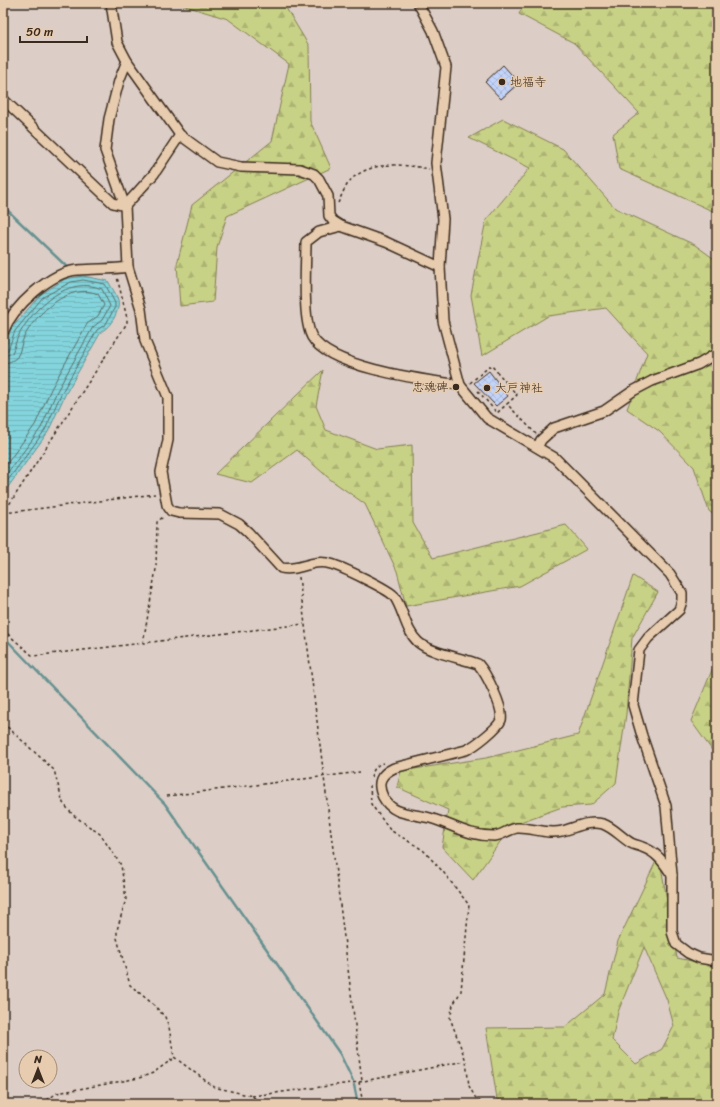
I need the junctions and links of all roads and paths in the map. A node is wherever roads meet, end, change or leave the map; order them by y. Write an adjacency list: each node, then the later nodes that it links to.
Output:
1 (111, 3): 3 (street)
2 (418, 3): 6 (street)
3 (127, 61): 5 (street); 7 (street)
4 (3, 99): 7 (street)
5 (180, 135): 7 (street); 8 (street)
6 (436, 171): 8 (path); 9 (street)
7 (125, 206): 10 (street)
8 (337, 224): 9 (street); 14 (street)
9 (440, 267): 14 (street)
10 (128, 268): 11 (street); 19 (street)
11 (115, 270): 12 (street); 21 (path)
12 (3, 332)
13 (717, 353): 18 (street)
14 (460, 385): 18 (street)
15 (473, 386): 17 (path)
16 (477, 390): 17 (path)
17 (508, 404): 18 (path)
18 (539, 443): 31 (street)
19 (163, 493): 20 (street); 21 (path)
20 (171, 511): 22 (street); 25 (path)
21 (3, 513)
22 (296, 568): 23 (path); 27 (street)
23 (304, 624): 25 (path); 29 (path)
24 (3, 630): 25 (path)
25 (143, 643)
26 (3, 723): 33 (path)
27 (394, 768): 31 (street); 34 (path)
28 (360, 772): 29 (path)
29 (323, 777): 30 (path); 35 (path)
30 (167, 796)
31 (672, 875): 32 (street)
32 (717, 961)
33 (174, 1058): 37 (path); 38 (path)
34 (466, 1061): 35 (path); 41 (path)
35 (362, 1081): 36 (path)
36 (359, 1082): 37 (path); 40 (path)
37 (252, 1096): 39 (path)
38 (23, 1104)
39 (262, 1104)
40 (362, 1104)
41 (483, 1104)

